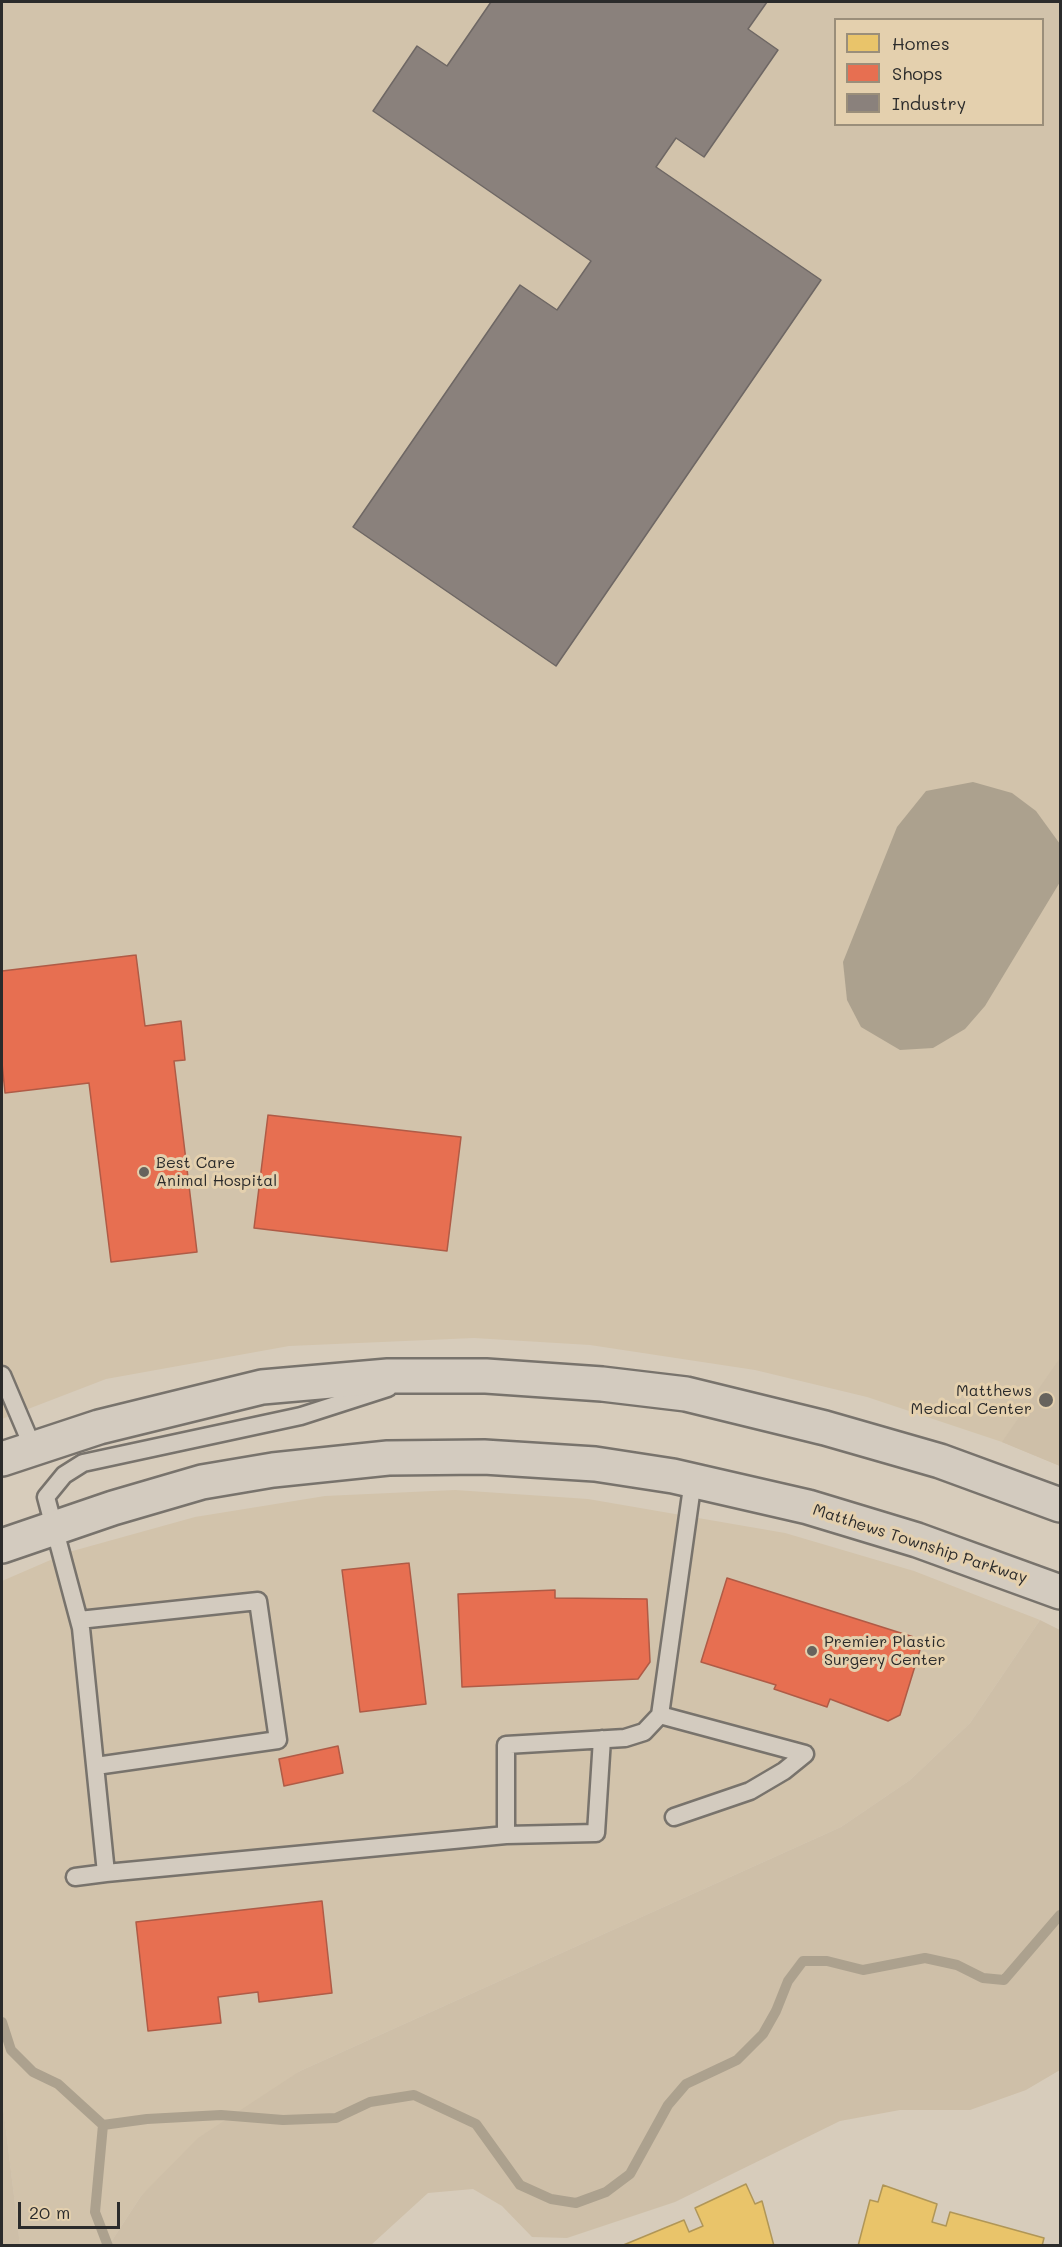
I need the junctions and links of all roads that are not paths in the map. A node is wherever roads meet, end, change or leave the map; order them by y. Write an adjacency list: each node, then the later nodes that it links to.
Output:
1 (2, 1375): 3 (lane)
2 (426, 1376): 3 (main road); 6 (main road); 7 (lane)
3 (33, 1448): 4 (main road)
4 (2, 1459)
5 (693, 1480): 7 (main road, Matthews Township Parkway); 9 (main road, Matthews Township Parkway); 11 (lane)
6 (1060, 1505)
7 (53, 1527): 8 (main road, Matthews Township Parkway); 10 (lane)
8 (2, 1546)
9 (1060, 1592)
10 (79, 1620): 13 (lane); 13 (lane)
11 (660, 1715): 12 (lane); 14 (lane)
12 (602, 1739): 15 (lane); 15 (lane)
13 (96, 1766): 16 (lane)
14 (674, 1817)
15 (506, 1834): 16 (lane)
16 (106, 1873): 17 (lane)
17 (75, 1877)

